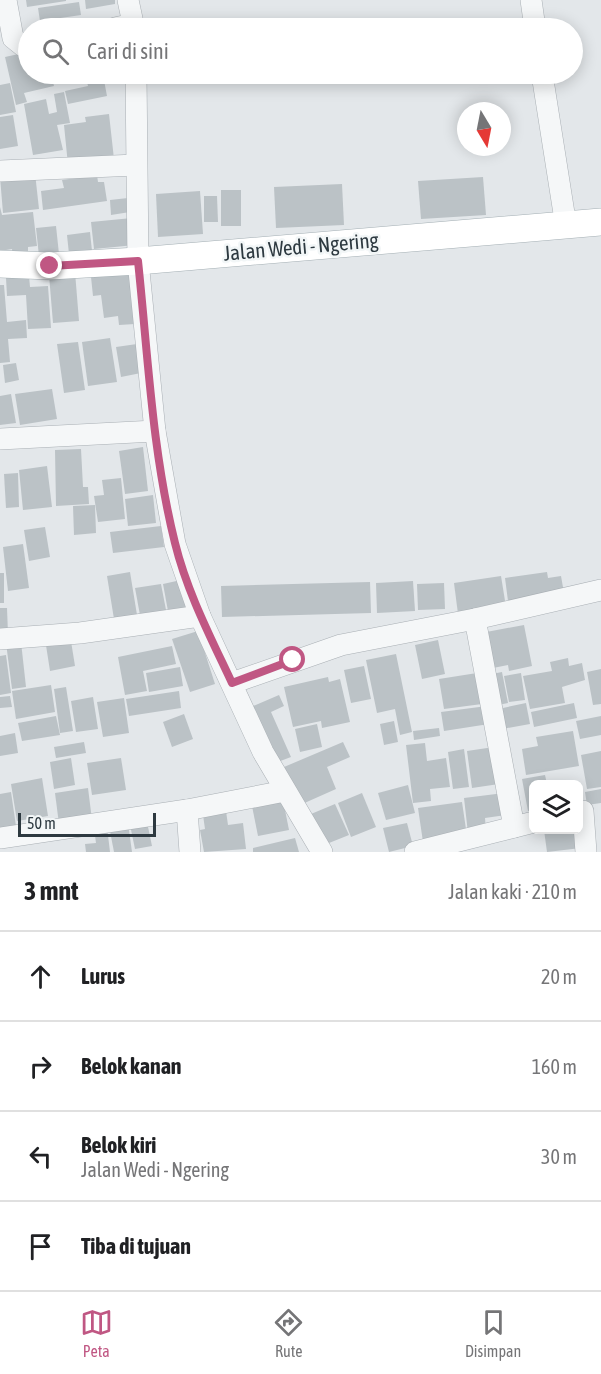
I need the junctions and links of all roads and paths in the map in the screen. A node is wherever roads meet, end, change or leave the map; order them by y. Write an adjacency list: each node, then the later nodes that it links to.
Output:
1 (6, 0): 6 (street)
2 (128, 0): 4 (street)
3 (531, 0): 5 (street)
4 (127, 18)
5 (534, 18)
6 (14, 42)
7 (136, 84): 9 (street)
8 (544, 84): 12 (street)
9 (136, 165): 10 (street); 13 (street)
10 (0, 171)
11 (601, 222): 12 (main road, Jalan Wedi - Ngering)
12 (566, 226): 13 (main road, Jalan Wedi - Ngering)
13 (138, 261): 14 (main road, Jalan Wedi - Ngering); 15 (street)
14 (0, 264)
15 (155, 431): 16 (street); 18 (street)
16 (0, 439)
17 (601, 590): 19 (street)
18 (200, 616): 20 (street); 21 (street)
19 (475, 619): 21 (street); 25 (street)
20 (0, 639)
21 (232, 683): 22 (street)
22 (285, 791): 23 (street); 29 (street)
23 (187, 810): 26 (street); 28 (street)
24 (588, 810): 31 (street)
25 (524, 825): 27 (street)
26 (0, 838)
27 (449, 848): 30 (street)
28 (190, 852)
29 (322, 852)
30 (415, 852)
31 (586, 852)

